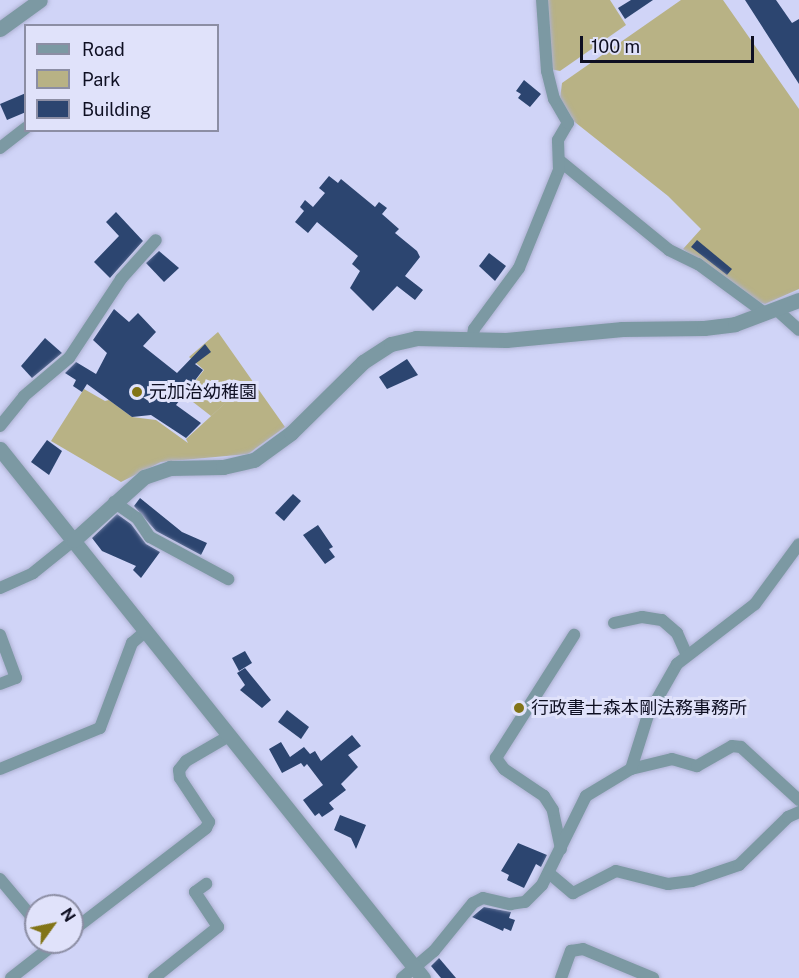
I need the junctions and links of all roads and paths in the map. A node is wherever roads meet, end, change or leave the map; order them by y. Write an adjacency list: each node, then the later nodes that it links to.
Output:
1 (40, 0): 3 (street)
2 (542, 0): 6 (street)
3 (0, 29)
4 (24, 130): 5 (street)
5 (0, 148)
6 (560, 161): 9 (street); 11 (street)
7 (156, 240): 12 (street)
8 (799, 300): 9 (street)
9 (772, 312): 10 (street); 11 (street)
10 (799, 330)
11 (472, 340): 14 (street)
12 (0, 426)
13 (0, 449): 15 (street)
14 (114, 502): 15 (street); 17 (street)
15 (74, 540): 18 (street); 20 (street)
16 (799, 544): 23 (street)
17 (228, 579)
18 (1, 587)
19 (614, 623): 23 (street)
20 (146, 631): 25 (street); 26 (street)
21 (0, 635): 24 (street)
22 (574, 635): 30 (street)
23 (686, 653): 27 (street)
24 (0, 684)
25 (229, 736): 35 (street); 37 (street)
26 (0, 769)
27 (631, 769): 28 (street); 30 (street)
28 (799, 800)
29 (799, 812): 31 (street)
30 (561, 849): 31 (street)
31 (550, 874): 37 (street)
32 (206, 884): 39 (street)
33 (2, 886): 34 (street)
34 (24, 909)
35 (84, 922)
36 (40, 954): 38 (street)
37 (419, 973): 40 (street)
38 (11, 978)
39 (154, 978)
40 (402, 978)
41 (561, 978): 42 (street)
42 (653, 978)

